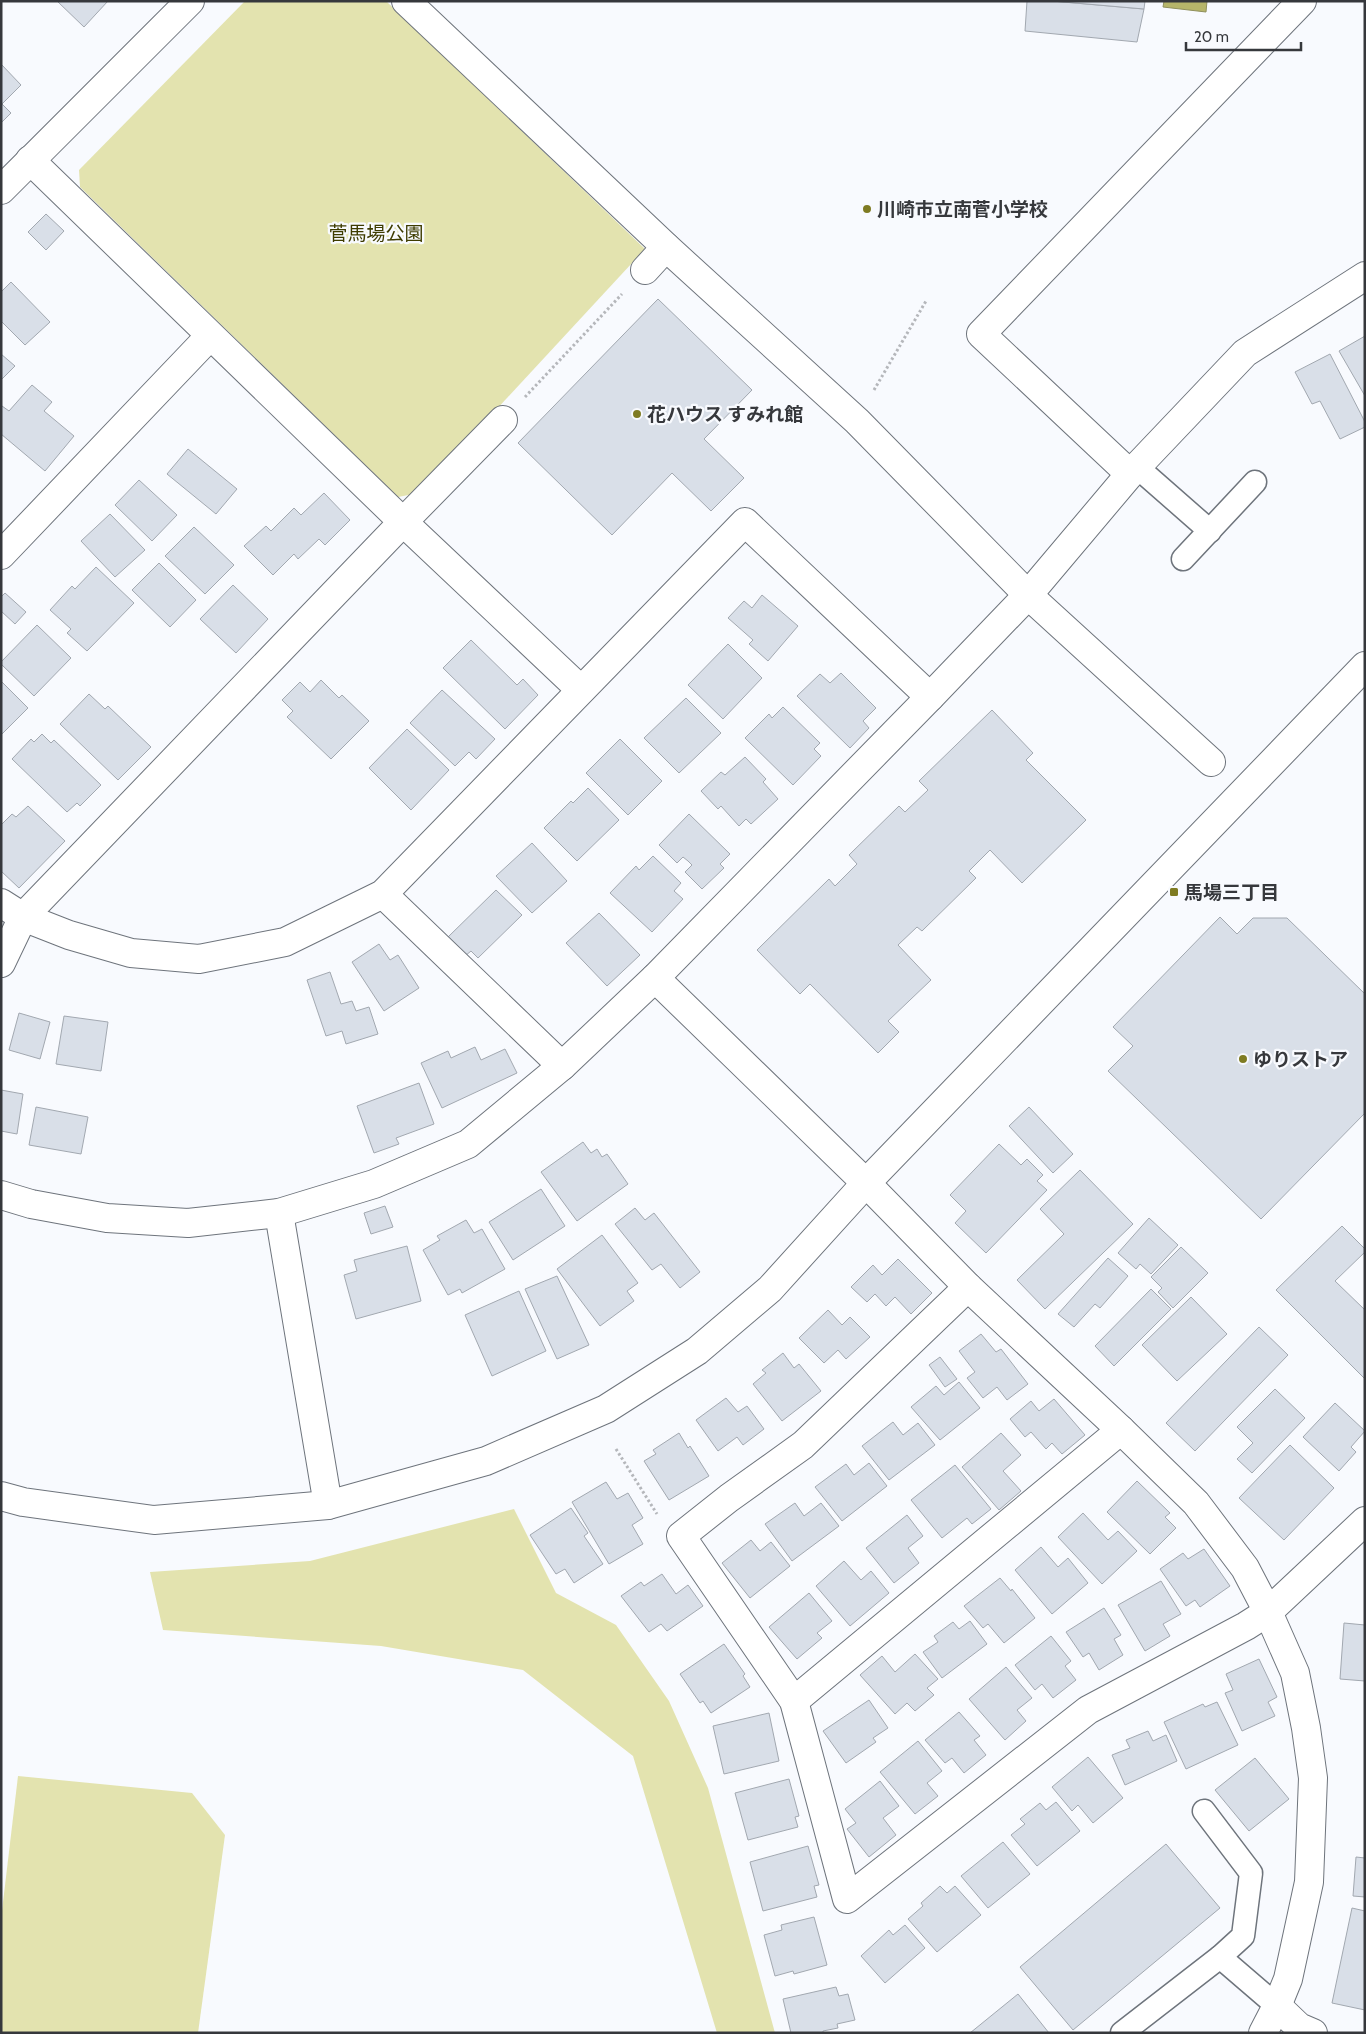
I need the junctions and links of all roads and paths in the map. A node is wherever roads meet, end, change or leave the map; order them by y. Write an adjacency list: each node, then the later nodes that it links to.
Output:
1 (190, 1): 4 (street)
2 (406, 1): 6 (street)
3 (1302, 1): 13 (street)
4 (30, 160): 5 (street); 10 (street)
5 (1, 190)
6 (666, 247): 7 (street); 12 (street)
7 (645, 270): 11 (path)
8 (1365, 276): 13 (street)
9 (926, 301): 12 (path)
10 (210, 336): 15 (street); 17 (street)
11 (503, 420): 15 (street)
12 (857, 421): 19 (street)
13 (1133, 471): 16 (lane); 19 (street)
14 (1256, 482): 16 (lane)
15 (403, 522): 21 (street); 25 (street)
16 (1210, 530): 18 (lane)
17 (1, 555)
18 (1183, 559)
19 (1028, 596): 22 (street); 23 (street)
20 (1365, 666): 29 (street)
21 (581, 690): 22 (street); 24 (street)
22 (930, 696): 27 (street)
23 (1211, 762)
24 (384, 894): 25 (street); 28 (street)
25 (12, 910): 26 (street)
26 (1, 964)
27 (655, 978): 28 (street); 29 (street)
28 (562, 1066): 31 (street)
29 (866, 1184): 32 (street); 36 (street)
30 (1, 1195): 31 (street)
31 (279, 1213): 36 (street)
32 (968, 1287): 33 (street); 38 (street)
33 (1121, 1430): 39 (street); 40 (street)
34 (616, 1449): 38 (path)
35 (1, 1496): 36 (street)
36 (328, 1505)
37 (1365, 1521): 39 (street)
38 (681, 1536): 40 (street)
39 (1268, 1612): 40 (street); 43 (street)
40 (794, 1701)
41 (1204, 1811): 42 (lane)
42 (1220, 1957): 43 (lane); 44 (lane)
43 (1277, 2006): 45 (street); 46 (street)
44 (1122, 2033)
45 (1263, 2033)
46 (1313, 2033)

